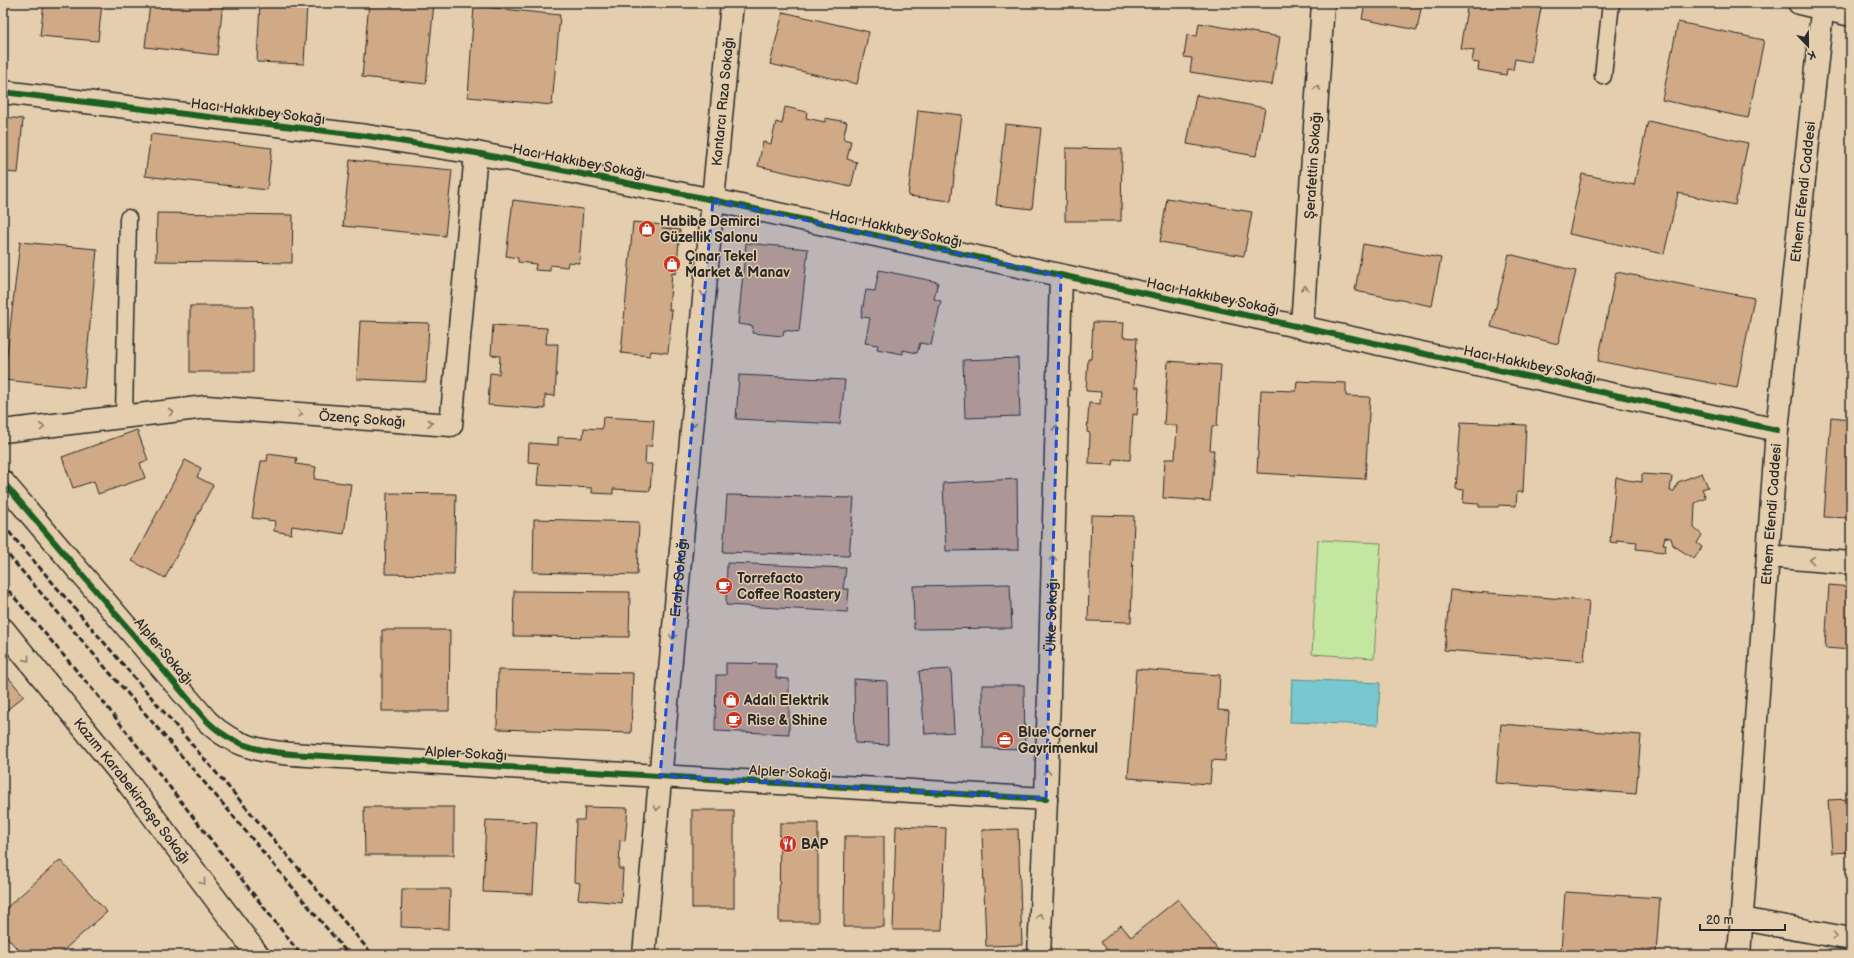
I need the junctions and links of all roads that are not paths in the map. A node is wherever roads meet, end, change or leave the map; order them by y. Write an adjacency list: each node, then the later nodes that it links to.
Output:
1 (732, 3): 10 (street, Kantarcı Rıza Sokağı)
2 (1323, 3): 13 (street, Şerafettin Sokağı, one-way to 2)
3 (1611, 3): 7 (lane)
4 (1799, 3): 5 (street)
5 (1823, 6): 6 (street); 15 (street, Ethem Efendi Caddesi)
6 (1851, 15)
7 (1604, 76)
8 (3, 92): 9 (street, Hacı Hakkıbey Sokağı)
9 (476, 153): 10 (street, Hacı Hakkıbey Sokağı); 14 (street, Özenç Sokağı, one-way to 9)
10 (713, 200): 12 (street, Hacı Hakkıbey Sokağı); 21 (street, Eralp Sokağı, one-way to 21)
11 (128, 218): 14 (lane)
12 (1061, 276): 13 (street, Hacı Hakkıbey Sokağı); 22 (street, Ülke Sokağı, one-way to 12)
13 (1302, 327): 15 (street, Hacı Hakkıbey Sokağı)
14 (124, 417): 16 (street, Özenç Sokağı, one-way to 14)
15 (1777, 430): 18 (street, Ethem Efendi Caddesi)
16 (3, 431)
17 (3, 482): 21 (street, Alpler Sokağı)
18 (1768, 556): 19 (street, one-way to 18); 23 (street, Ethem Efendi Caddesi)
19 (1851, 563)
20 (3, 629): 25 (street, Kazım Karabekirpaşa Sokağı, one-way to 25)
21 (660, 776): 22 (street, Alpler Sokağı); 26 (street, Eralp Sokağı, one-way to 26)
22 (1046, 799): 27 (street, Ülke Sokağı, one-way to 22)
23 (1742, 919): 24 (street, one-way to 24); 28 (street, Ethem Efendi Caddesi)
24 (1851, 939)
25 (258, 955)
26 (644, 955)
27 (1038, 955)
28 (1739, 955)

